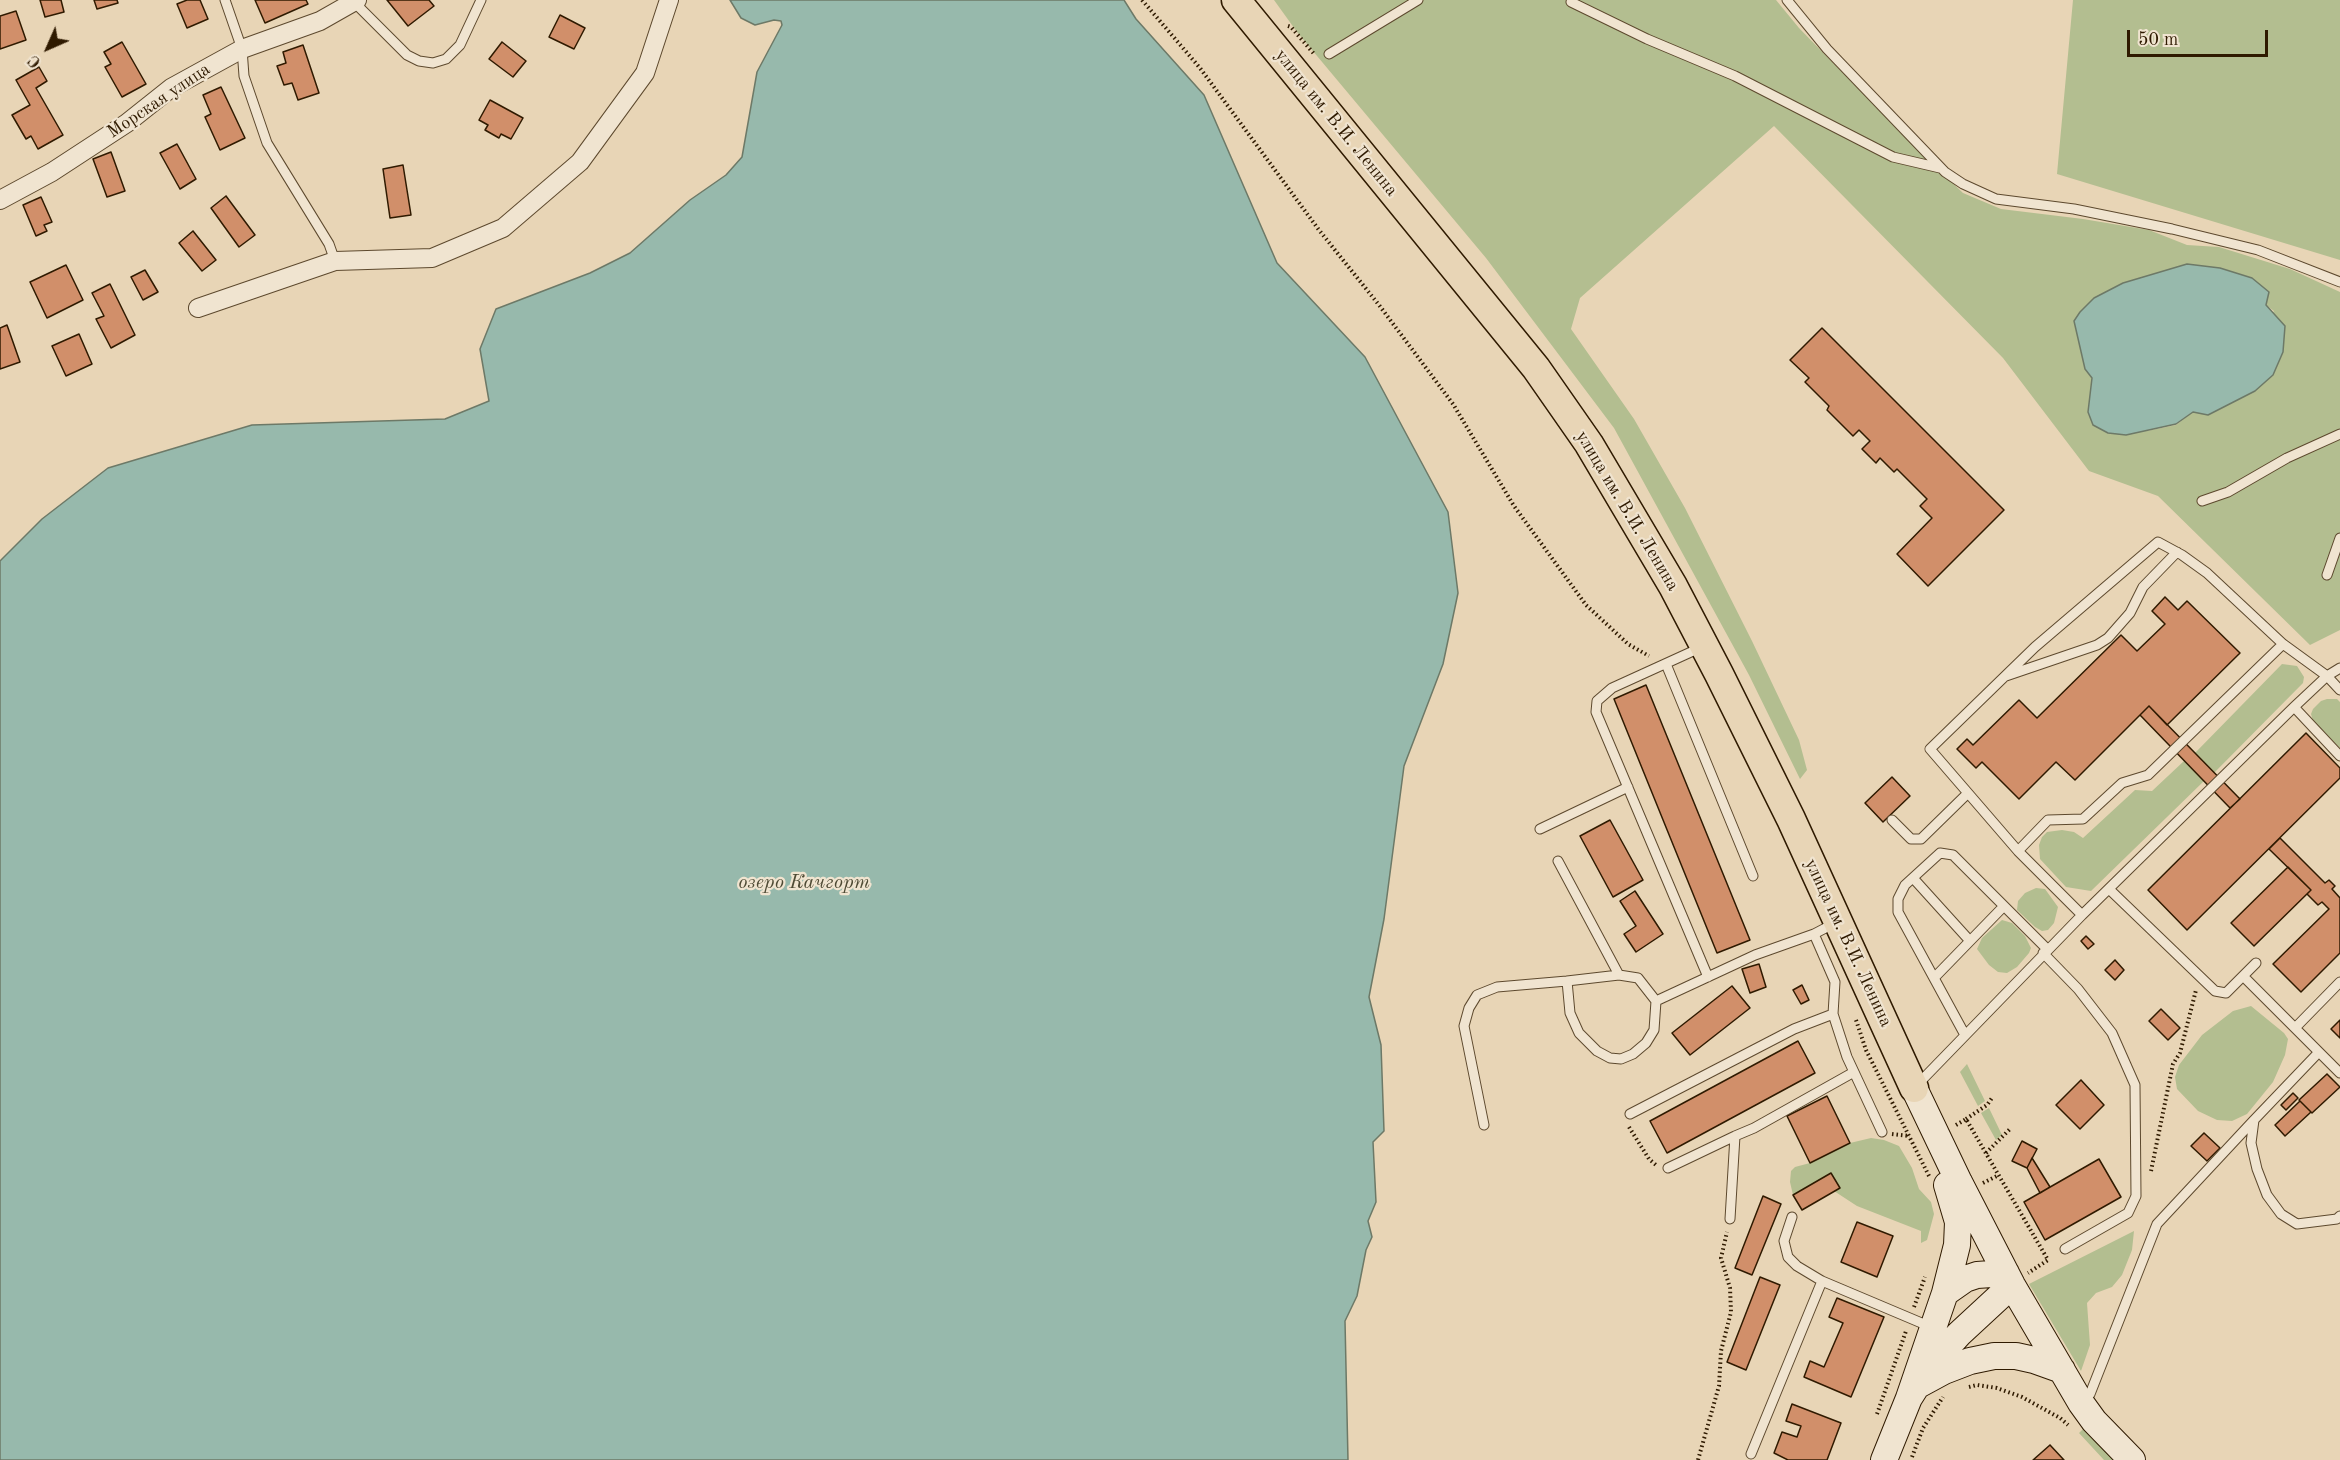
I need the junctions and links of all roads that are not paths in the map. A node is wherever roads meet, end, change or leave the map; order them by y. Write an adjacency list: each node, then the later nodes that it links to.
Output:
1 (225, 0): 10 (lane)
2 (481, 0): 8 (lane)
3 (669, 0): 14 (street)
4 (1236, 0): 23 (main road, улица им. В.И. Ленина)
5 (1418, 0): 9 (lane)
6 (1576, 0): 12 (lane)
7 (1787, 0): 12 (lane)
8 (356, 1): 10 (street, Морская улица)
9 (1403, 4): 11 (lane)
10 (242, 48): 13 (street, Морская улица); 14 (lane)
11 (1329, 54)
12 (1940, 168): 15 (lane)
13 (0, 200)
14 (335, 261): 16 (street)
15 (2340, 282)
16 (198, 308)
17 (2340, 434): 18 (lane)
18 (2202, 501)
19 (2340, 538): 21 (lane)
20 (2177, 552): 22 (lane); 27 (lane); 27 (lane)
21 (2327, 575)
22 (2283, 644): 26 (lane); 35 (lane)
23 (1704, 646): 24 (lane); 42 (main road, улица им. В.И. Ленина)
24 (1666, 663): 31 (lane); 37 (lane)
25 (2340, 668): 26 (lane)
26 (2327, 676): 28 (lane); 29 (lane)
27 (2004, 677): 32 (lane)
28 (2340, 690)
29 (2294, 707): 30 (lane); 39 (lane)
30 (2340, 756)
31 (1628, 788): 34 (lane); 48 (lane)
32 (1968, 793): 33 (lane); 35 (lane)
33 (1892, 820)
34 (1540, 829)
35 (2018, 851): 41 (lane)
36 (1558, 861): 46 (lane)
37 (1753, 876)
38 (1913, 878): 40 (lane); 43 (lane); 49 (lane)
39 (2109, 889): 41 (lane); 47 (lane)
40 (2004, 906): 43 (lane); 44 (lane)
41 (2082, 915): 44 (lane)
42 (1826, 927): 48 (lane); 53 (lane); 59 (main road, улица им. В.И. Ленина)
43 (1970, 941): 49 (lane)
44 (2045, 951): 55 (lane); 69 (lane)
45 (2256, 963): 47 (lane)
46 (1619, 975): 50 (lane); 52 (lane)
47 (2243, 976): 54 (lane)
48 (1708, 977): 52 (lane)
49 (1934, 978): 55 (lane)
50 (1567, 981): 52 (lane); 62 (lane)
51 (2340, 982): 54 (lane)
52 (1656, 1001)
53 (1833, 1014): 57 (lane); 60 (lane)
54 (2295, 1028): 56 (lane)
55 (1965, 1035): 59 (lane)
56 (2319, 1052): 58 (lane); 61 (lane)
57 (1854, 1072): 63 (lane); 64 (lane)
58 (2340, 1073)
59 (1914, 1088): 70 (main road); 72 (main road)
60 (1630, 1113)
61 (2254, 1120): 66 (lane); 76 (lane)
62 (1484, 1125)
63 (1882, 1132)
64 (1735, 1136): 65 (lane); 68 (lane)
65 (1668, 1168)
66 (2340, 1216)
67 (1792, 1217): 71 (lane)
68 (1730, 1219)
69 (2065, 1250)
70 (2014, 1278): 72 (main road); 74 (main road); 75 (main road)
71 (1822, 1281): 73 (lane); 77 (lane)
72 (1945, 1293): 73 (main road)
73 (1922, 1324): 75 (main road)
74 (2062, 1370): 75 (main road); 76 (main road)
75 (1913, 1392): 78 (main road)
76 (2081, 1403): 79 (main road)
77 (1751, 1454)
78 (1884, 1460)
79 (2132, 1460)

